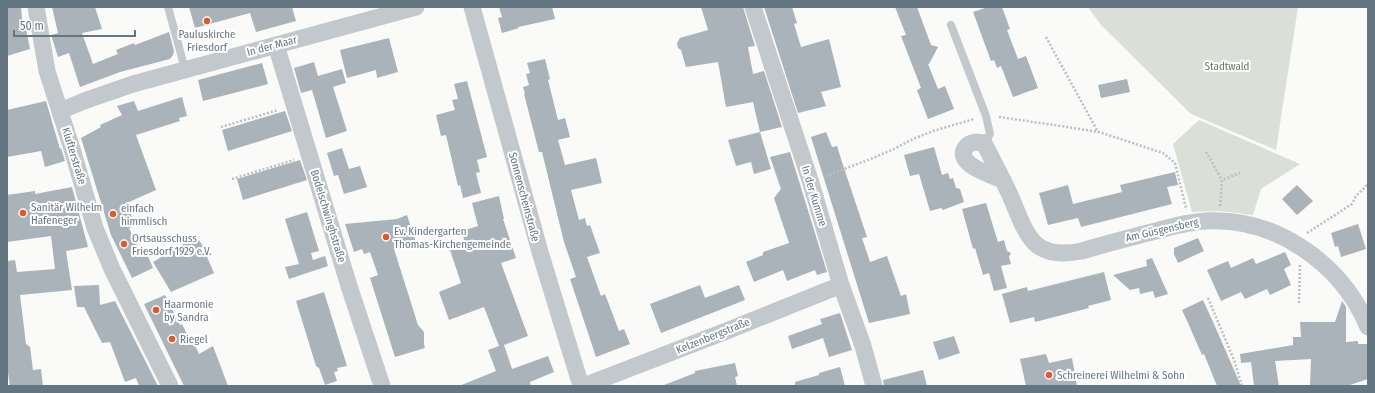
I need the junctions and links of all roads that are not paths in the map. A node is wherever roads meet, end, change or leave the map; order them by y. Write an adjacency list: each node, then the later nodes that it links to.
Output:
1 (36, 7): 9 (street, Klufterstraße)
2 (168, 7): 8 (lane)
3 (416, 7): 7 (street, In der Maar)
4 (472, 7): 16 (street, Sonnenscheinstraße)
5 (753, 7): 12 (street, In der Kumme)
6 (951, 25): 10 (lane)
7 (276, 45): 8 (street, In der Maar); 15 (street, Bodelschwinghstraße)
8 (185, 69): 9 (street, In der Maar)
9 (60, 112): 14 (street, Klufterstraße)
10 (984, 143): 11 (street, Am Güsgensberg); 11 (street)
11 (1003, 180): 13 (street, Am Güsgensberg)
12 (841, 284): 16 (street, Kelzenbergstraße); 17 (street, In der Kumme)
13 (1368, 327)
14 (170, 386)
15 (382, 386)
16 (582, 386)
17 (874, 386)

